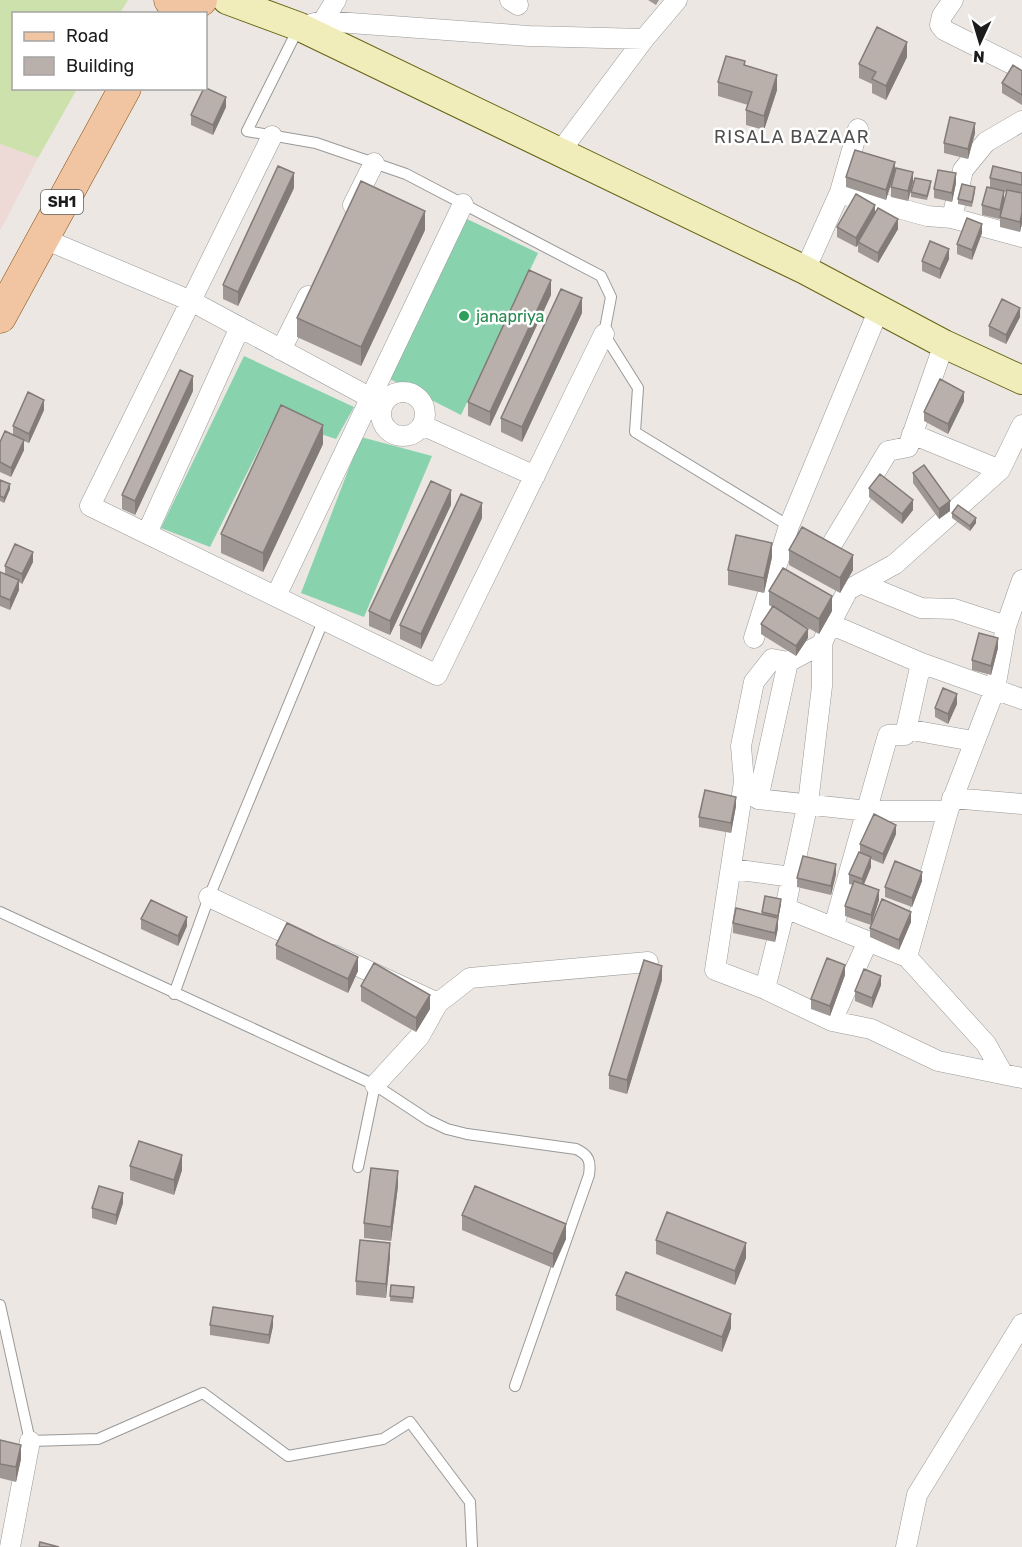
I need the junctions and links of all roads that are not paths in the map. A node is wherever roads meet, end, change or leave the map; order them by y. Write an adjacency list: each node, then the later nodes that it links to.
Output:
1 (227, 0): 5 (main road)
2 (336, 0): 5 (street)
3 (677, 0): 6 (street)
4 (953, 0): 7 (street)
5 (311, 24): 6 (street); 11 (lane); 12 (main road)
6 (644, 39): 12 (street)
7 (1022, 69)
8 (124, 90): 19 (main road, SH1)
9 (1022, 121): 16 (street)
10 (858, 129): 14 (street)
11 (272, 136): 13 (lane); 22 (street)
12 (559, 153): 20 (main road)
13 (374, 163): 15 (lane); 17 (street)
14 (840, 192): 16 (street); 20 (street)
15 (463, 204): 26 (lane); 30 (street)
16 (952, 218): 18 (street)
17 (343, 225)
18 (1022, 237)
19 (42, 238): 22 (street); 24 (main road, SH1)
20 (805, 270): 23 (main road)
21 (317, 277): 28 (street)
22 (191, 301): 25 (street); 37 (street)
23 (879, 309): 27 (main road); 36 (street)
24 (0, 317)
25 (240, 327): 28 (street); 37 (street)
26 (604, 334): 35 (street); 36 (lane)
27 (944, 344): 29 (main road); 33 (street)
28 (281, 350): 30 (street)
29 (1022, 380)
30 (376, 401): 32 (street); 32 (street); 40 (street)
31 (1022, 424): 34 (street)
32 (423, 426): 35 (street)
33 (912, 434): 34 (street); 38 (street)
34 (1000, 470): 38 (street)
35 (535, 476): 41 (street)
36 (789, 526): 38 (street); 44 (street)
37 (147, 533): 40 (street)
38 (851, 568): 42 (street); 43 (street)
39 (1022, 580): 43 (street)
40 (276, 596): 41 (street)
41 (324, 619): 58 (lane)
42 (830, 624): 45 (street); 47 (street)
43 (1006, 626): 48 (street)
44 (754, 638)
45 (822, 644): 46 (street); 52 (street)
46 (788, 662): 52 (street); 56 (street)
47 (921, 663): 48 (street); 50 (street)
48 (995, 688): 49 (street); 51 (street)
49 (1022, 699)
50 (906, 729): 51 (street); 55 (street)
51 (973, 741): 54 (street)
52 (808, 803): 55 (street); 57 (street)
53 (1022, 804): 54 (street)
54 (950, 805): 55 (street); 63 (street)
55 (868, 810): 61 (street)
56 (732, 868): 57 (street); 65 (street)
57 (792, 877): 59 (street)
58 (209, 897): 66 (lane); 67 (street)
59 (785, 908): 61 (street); 65 (street)
60 (0, 912): 66 (lane)
61 (834, 926): 62 (street)
62 (868, 941): 63 (street); 68 (street)
63 (907, 957): 69 (street)
64 (648, 962): 67 (street)
65 (765, 989): 68 (street)
66 (174, 994): 70 (lane)
67 (438, 1003): 70 (street)
68 (832, 1021): 69 (street)
69 (1012, 1076)
70 (375, 1085): 71 (lane); 74 (lane)
71 (358, 1167)
72 (0, 1305): 75 (lane)
73 (1022, 1324): 78 (street)
74 (515, 1386)
75 (30, 1441): 76 (street); 77 (lane)
76 (10, 1547)
77 (472, 1547)
78 (906, 1547)

